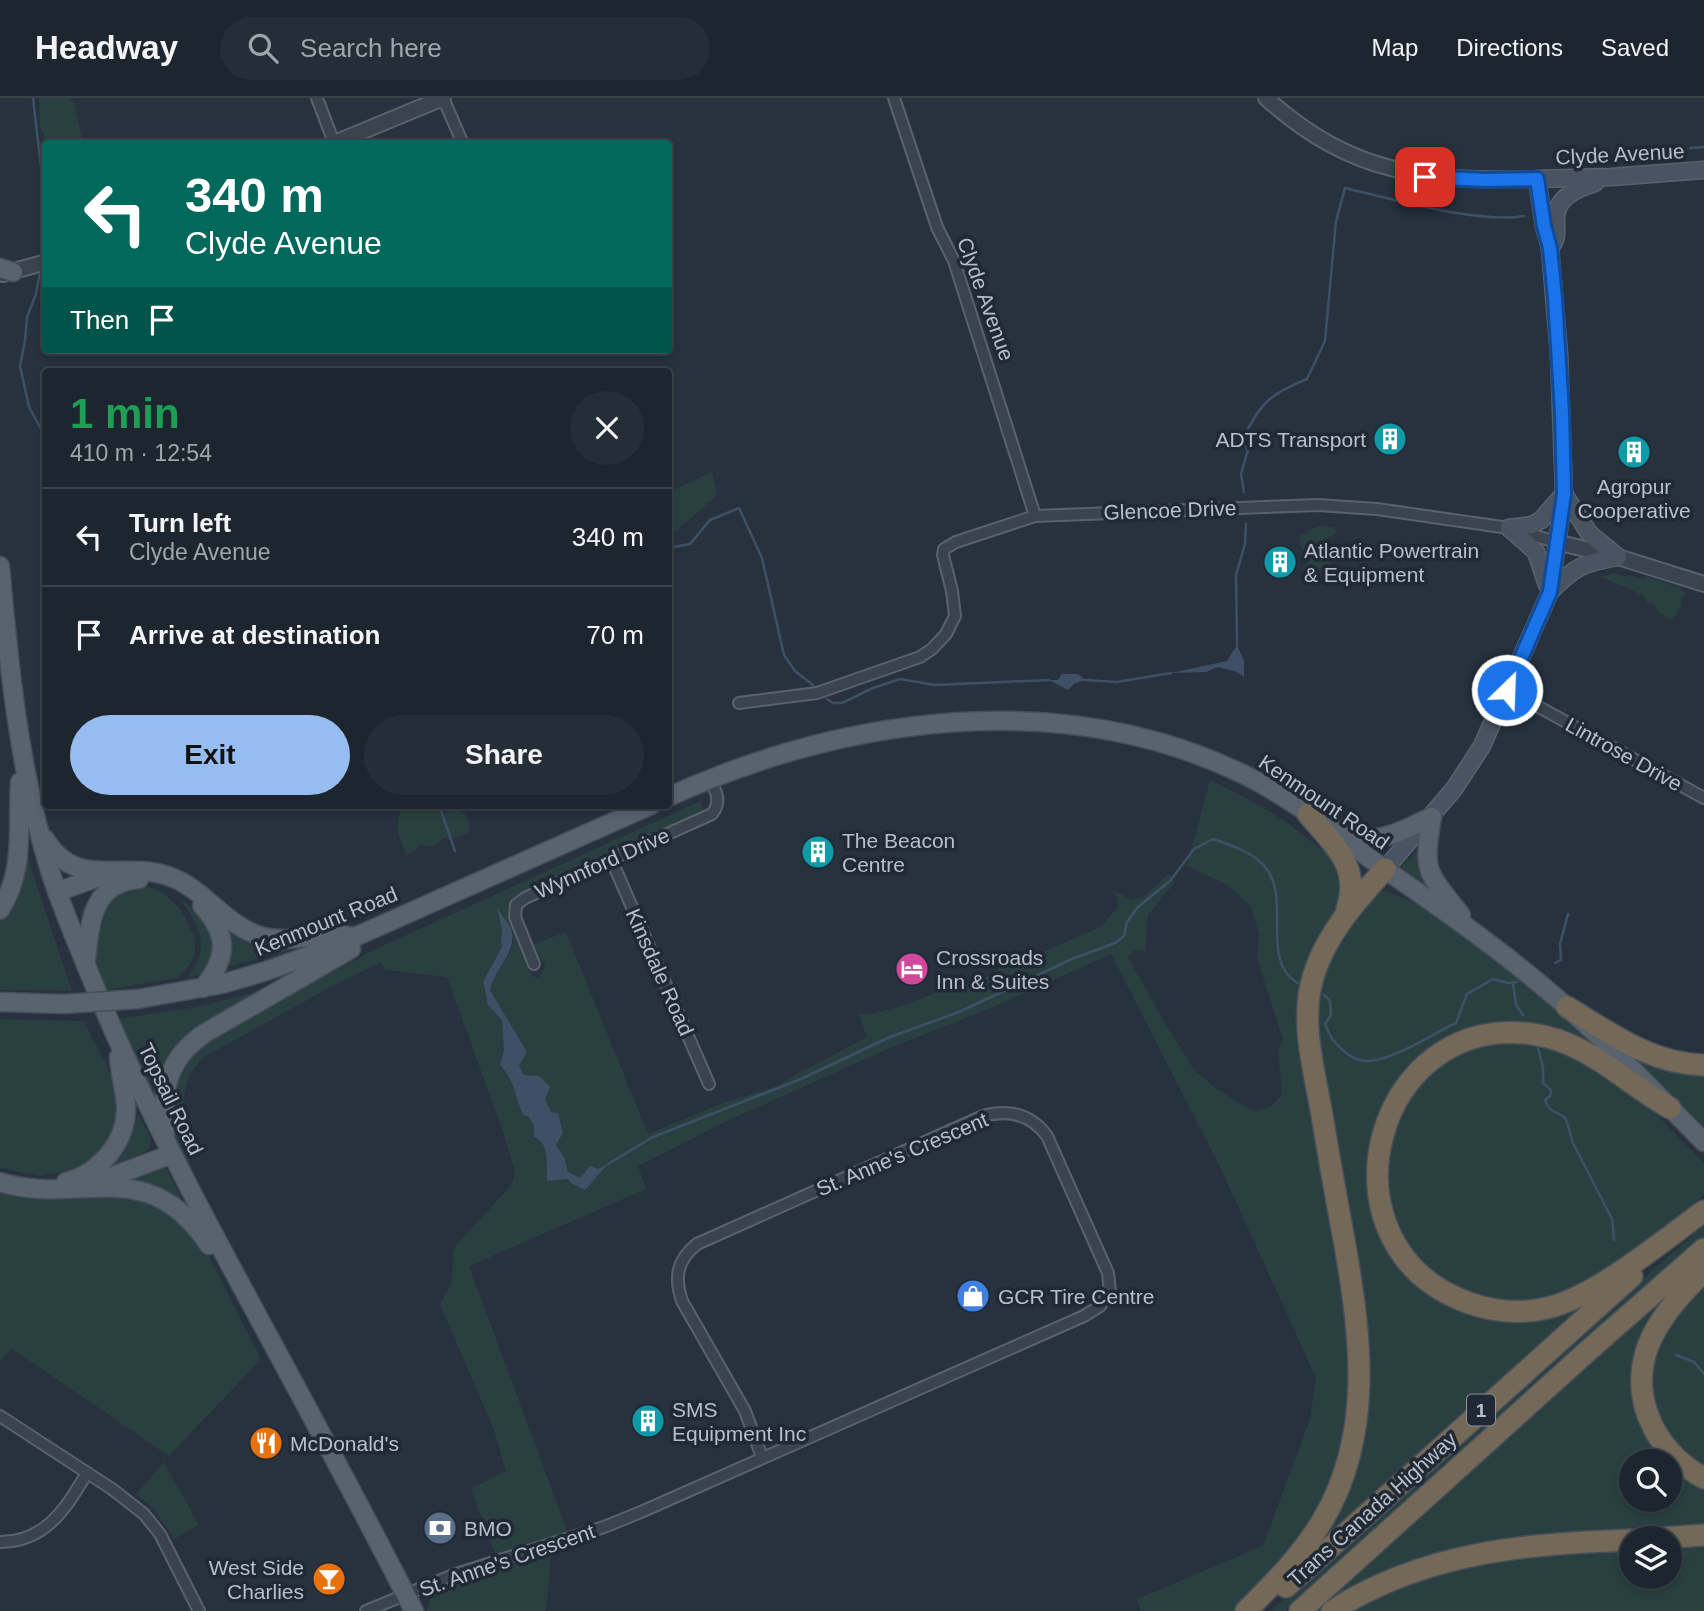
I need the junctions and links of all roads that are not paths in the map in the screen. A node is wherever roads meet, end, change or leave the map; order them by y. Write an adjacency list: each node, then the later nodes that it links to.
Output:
1 (317, 98): 5 (street)
2 (443, 98): 6 (street); 7 (street)
3 (894, 98): 15 (street, Clyde Avenue)
4 (1266, 98): 10 (street, Clyde Avenue)
5 (332, 140)
6 (340, 140)
7 (461, 140)
8 (1704, 170): 9 (main road, Clyde Avenue)
9 (1612, 177): 10 (main road, Clyde Avenue); 11 (main road)
10 (1537, 179): 11 (main road)
11 (1550, 248): 14 (main road)
12 (42, 263): 13 (street)
13 (10, 271)
14 (1564, 494): 16 (main road); 17 (main road); 18 (main road)
15 (1035, 516): 16 (street, Glencoe Drive); 23 (street, Glencoe Drive)
16 (1509, 528): 17 (street, Glencoe Drive); 21 (main road)
17 (1556, 542): 18 (street, Glencoe Drive); 21 (main road)
18 (1618, 557): 20 (street, Glencoe Drive); 21 (main road)
19 (0, 566): 24 (main road, Topsail Road)
20 (1704, 584)
21 (1550, 592): 22 (main road)
22 (1507, 690): 27 (street, Lintrose Drive); 30 (main road)
23 (739, 703)
24 (22, 761): 31 (main road, Topsail Road); 36 (main road)
25 (709, 778): 26 (main road, Kenmount Road); 29 (main road, Kenmount Road); 32 (street, Wynnford Drive)
26 (672, 795)
27 (1704, 798)
28 (642, 809): 38 (main road, Kenmount Road)
29 (1308, 814): 30 (main road); 33 (main road, Kenmount Road); 37 (highway)
30 (1432, 817): 33 (main road); 39 (main road)
31 (37, 827): 34 (main road); 35 (main road, Topsail Road)
32 (611, 859): 42 (street, Wynnford Drive); 48 (street, Kinsdale Road)
33 (1385, 869): 37 (highway); 39 (main road, Kenmount Road)
34 (117, 872): 35 (main road); 40 (main road)
35 (57, 892): 41 (main road, Topsail Road)
36 (0, 910)
37 (1345, 918): 71 (highway)
38 (390, 922): 40 (main road, Kenmount Road); 51 (main road)
39 (1474, 931): 45 (main road, Kenmount Road)
40 (356, 937): 43 (main road, Kenmount Road)
41 (85, 963): 43 (main road); 46 (main road, Topsail Road)
42 (534, 964)
43 (203, 988): 44 (main road, Kenmount Road, bridge)
44 (0, 1002)
45 (1567, 1007): 47 (highway); 49 (main road, Kenmount Road)
46 (118, 1043): 51 (main road, Topsail Road); 52 (main road)
47 (1704, 1065)
48 (709, 1084)
49 (1670, 1108): 50 (main road, Kenmount Road); 55 (highway)
50 (1704, 1142)
51 (169, 1147): 54 (main road); 58 (main road, Topsail Road)
52 (0, 1176)
53 (0, 1182): 54 (main road)
54 (80, 1187): 58 (main road)
55 (1704, 1212): 72 (highway, Trans Canada Highway / 1)
56 (1704, 1249): 73 (highway, Trans Canada Highway / 1)
57 (1704, 1270): 62 (highway)
58 (248, 1298): 67 (main road, Topsail Road)
59 (0, 1416): 61 (street)
60 (762, 1457): 60 (street, St. Anne's Crescent); 67 (street, St. Anne's Crescent)
61 (87, 1473): 66 (street); 68 (street)
62 (1704, 1478)
63 (1704, 1535): 64 (highway)
64 (1682, 1537)
65 (1619, 1541): 74 (highway)
66 (0, 1542)
67 (405, 1594): 69 (street, St. Anne's Crescent); 70 (main road, Topsail Road)
68 (199, 1611)
69 (366, 1611)
70 (414, 1611)
71 (1245, 1611)
72 (1260, 1611)
73 (1300, 1611)
74 (1332, 1611)

